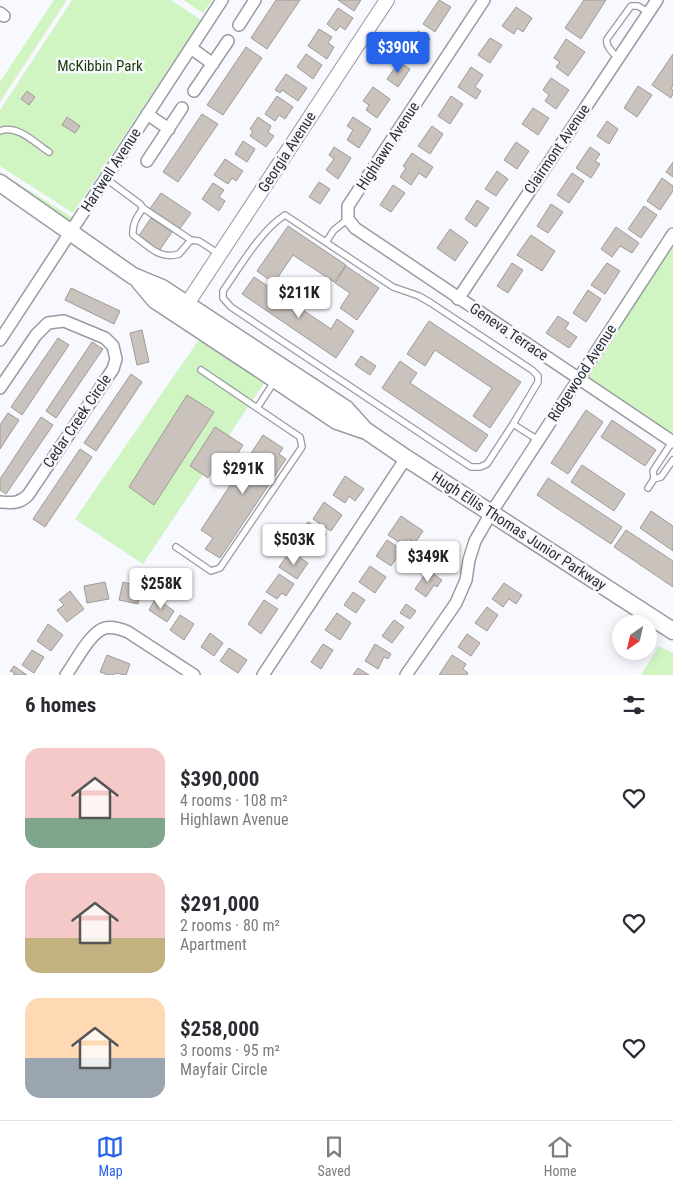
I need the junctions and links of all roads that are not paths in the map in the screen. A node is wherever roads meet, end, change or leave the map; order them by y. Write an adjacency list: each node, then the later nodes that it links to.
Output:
1 (222, 0): 9 (street, Hartwell Avenue)
2 (255, 0): 7 (street)
3 (387, 0): 27 (street, Georgia Avenue)
4 (484, 0): 22 (street, Highlawn Avenue)
5 (656, 0): 6 (street, Clairmont Avenue)
6 (648, 12): 10 (street, Clairmont Avenue); 10 (lane)
7 (239, 25)
8 (228, 41): 11 (street)
9 (191, 48): 11 (street); 14 (street, Hartwell Avenue)
10 (618, 58): 29 (street, Clairmont Avenue)
11 (213, 64): 12 (street)
12 (194, 92)
13 (182, 108): 15 (street)
14 (147, 114): 15 (street); 19 (street, Hartwell Avenue)
15 (168, 129): 18 (street)
16 (0, 131): 17 (lane)
17 (49, 152)
18 (147, 161)
19 (105, 178): 21 (lane); 23 (street, Hartwell Avenue)
20 (0, 183): 23 (main road, Hugh Ellis Thomas Junior Parkway)
21 (143, 208): 25 (lane); 25 (lane)
22 (348, 219): 26 (lane); 29 (street, Geneva Terrace)
23 (71, 234): 28 (main road, Hugh Ellis Thomas Junior Parkway); 31 (street, Hartwell Avenue)
24 (673, 234): 33 (street, Ridgewood Avenue)
25 (191, 240): 27 (lane)
26 (326, 242): 37 (lane); 37 (lane)
27 (219, 254): 30 (street, Georgia Avenue)
28 (138, 279): 30 (main road, Hugh Ellis Thomas Junior Parkway); 34 (main road, Hugh Ellis Thomas Junior Parkway)
29 (458, 299): 33 (street, Geneva Terrace)
30 (187, 304): 38 (main road, Hugh Ellis Thomas Junior Parkway)
31 (0, 340)
32 (201, 370): 36 (lane)
33 (578, 378): 39 (street, Ridgewood Avenue); 40 (street, Geneva Terrace)
34 (276, 380): 36 (lane); 38 (main road, Hugh Ellis Thomas Junior Parkway)
35 (0, 388): 45 (street, Cedar Creek Circle)
36 (257, 408): 47 (lane)
37 (513, 424): 39 (lane)
38 (365, 430): 41 (main road, Hugh Ellis Thomas Junior Parkway)
39 (538, 440): 46 (street, Ridgewood Avenue)
40 (673, 442): 43 (lane)
41 (406, 458): 46 (main road, Hugh Ellis Thomas Junior Parkway); 51 (street)
42 (673, 460): 43 (lane)
43 (654, 478): 44 (lane)
44 (648, 488)
45 (0, 502)
46 (491, 513): 48 (main road, Hugh Ellis Thomas Junior Parkway); 52 (street, Ridgewood Avenue)
47 (176, 548)
48 (673, 631)
49 (66, 675): 50 (street)
50 (194, 675)
51 (263, 675)
52 (406, 675)

